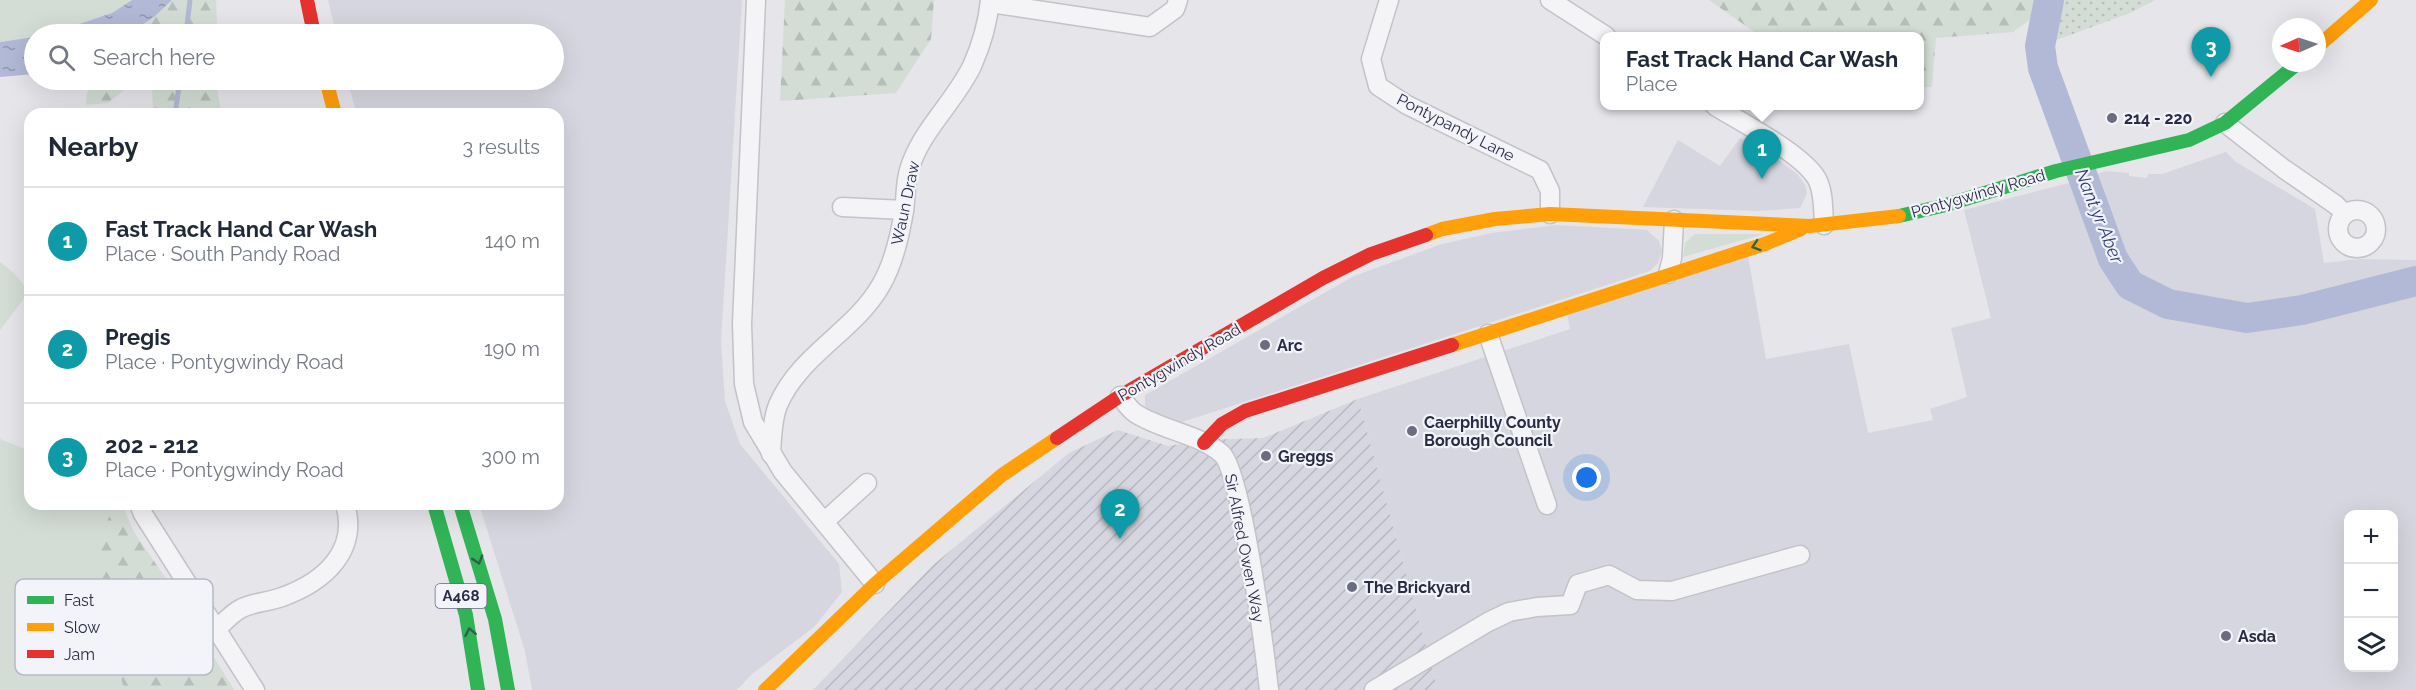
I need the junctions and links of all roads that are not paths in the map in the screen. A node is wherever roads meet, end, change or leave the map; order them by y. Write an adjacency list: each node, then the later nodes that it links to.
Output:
1 (307, 0): 8 (main road)
2 (756, 0): 26 (street)
3 (1178, 0): 7 (street)
4 (1389, 0): 18 (street, Pontypandy Lane)
5 (1550, 0): 9 (street)
6 (2371, 0): 10 (main road)
7 (990, 2): 17 (street, Waun Draw)
8 (312, 24)
9 (1600, 33)
10 (2326, 39)
11 (2287, 72): 15 (main road, Pontygwindy Road)
12 (329, 90): 13 (main road)
13 (333, 108)
14 (1723, 110): 21 (street)
15 (2225, 123): 19 (street); 21 (main road, Pontygwindy Road)
16 (842, 207): 17 (street)
17 (904, 210): 26 (street, Waun Draw)
18 (1550, 214): 20 (main road, Pontygwindy Road); 24 (main road, Pontygwindy Road)
19 (2345, 214)
20 (1674, 220): 21 (main road, Pontygwindy Road); 22 (street)
21 (1817, 225): 22 (main road, Pontygwindy Road, one-way to 22)
22 (1668, 274): 23 (main road, Pontygwindy Road)
23 (1488, 334): 25 (main road, Pontygwindy Road); 28 (street)
24 (1120, 396): 25 (street, Sir Alfred Owen Way); 36 (main road, Pontygwindy Road)
25 (1204, 443): 43 (street, Sir Alfred Owen Way)
26 (771, 454): 33 (street)
27 (867, 483): 33 (street)
28 (1547, 505)
29 (142, 510): 35 (street)
30 (346, 510): 38 (street)
31 (436, 510): 40 (main road, A468, one-way to 31)
32 (462, 510): 41 (main road, A468, one-way to 41)
33 (824, 522): 36 (street)
34 (1800, 555): 44 (street)
35 (185, 579)
36 (874, 584): 42 (main road, Pontygwindy Road)
37 (213, 622): 38 (street)
38 (217, 628): 39 (street)
39 (255, 690)
40 (478, 690)
41 (508, 690)
42 (765, 690)
43 (1269, 690)
44 (1374, 690)

